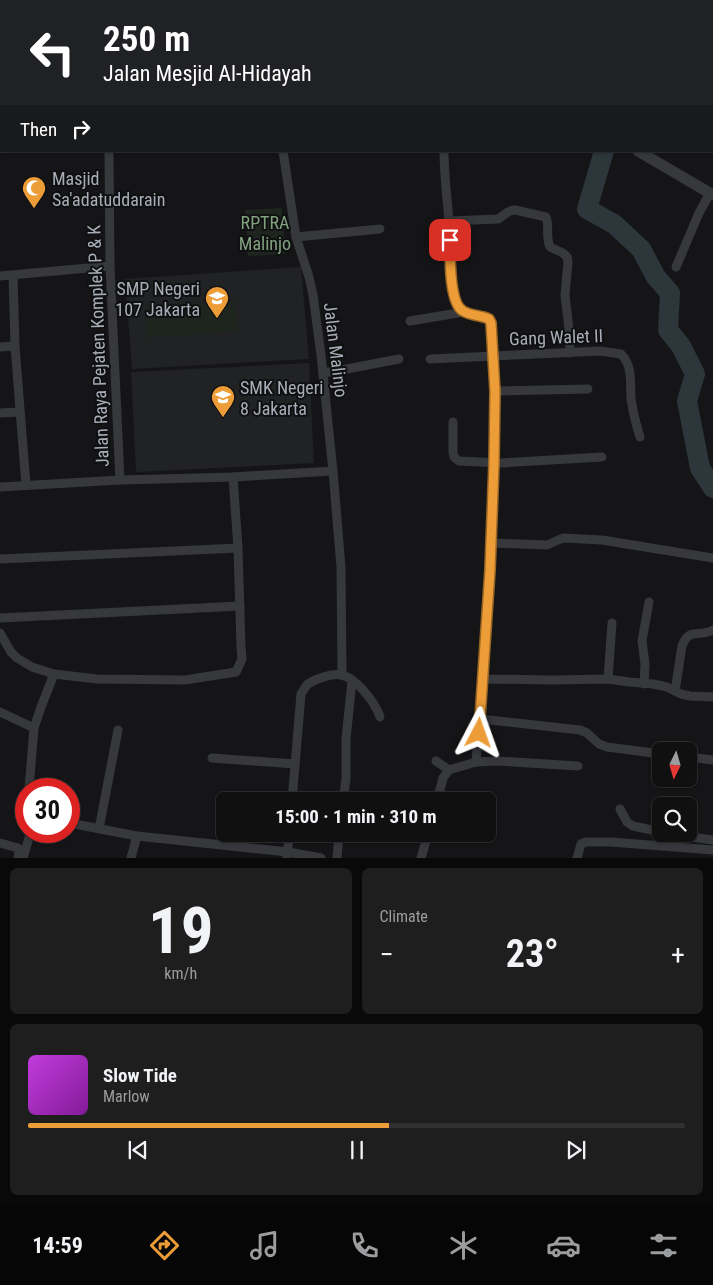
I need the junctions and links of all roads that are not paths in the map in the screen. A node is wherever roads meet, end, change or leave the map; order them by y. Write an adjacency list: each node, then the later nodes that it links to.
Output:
1 (109, 152): 9 (street, Jalan Raya Pejaten Komplek P & K)
2 (283, 152): 8 (street, Jalan Malinjo)
3 (444, 152): 6 (street)
4 (640, 152): 5 (street)
5 (711, 194): 10 (street)
6 (449, 221): 13 (street); 17 (street)
7 (380, 229): 8 (street)
8 (296, 237): 21 (street, Jalan Malinjo)
9 (110, 266): 11 (street); 32 (street, Jalan Raya Pejaten Komplek P & K)
10 (676, 267)
11 (13, 275): 12 (street); 15 (street)
12 (0, 276)
13 (464, 312): 14 (street); 18 (street)
14 (410, 321)
15 (15, 346): 16 (street); 24 (street)
16 (0, 347)
17 (570, 353): 18 (street, Gang Walet II); 27 (street, Gang Walet II)
18 (494, 355): 20 (street, Gang Walet II); 23 (street)
19 (399, 359): 21 (street)
20 (430, 359)
21 (323, 372): 30 (street, Jalan Malinjo)
22 (588, 389): 23 (street)
23 (495, 391): 29 (street)
24 (20, 412): 25 (street); 33 (street)
25 (0, 413)
26 (453, 422): 29 (street)
27 (640, 437)
28 (602, 457): 29 (street)
29 (494, 463): 35 (street)
30 (333, 471): 31 (street); 46 (street, Jalan Malinjo)
31 (233, 477): 32 (street); 36 (street)
32 (120, 480): 33 (street)
33 (26, 485): 34 (street)
34 (0, 487)
35 (491, 543): 37 (street); 48 (street)
36 (238, 548): 38 (street); 40 (street)
37 (713, 558)
38 (0, 559)
39 (649, 602): 50 (street)
40 (240, 606): 41 (street); 45 (street)
41 (0, 618)
42 (612, 623): 47 (street)
43 (713, 630): 51 (street)
44 (0, 633): 45 (street)
45 (54, 674): 56 (street)
46 (342, 675): 49 (street); 64 (street)
47 (608, 678): 48 (street); 50 (street)
48 (482, 679): 55 (street)
49 (352, 681): 54 (street); 69 (street)
50 (644, 684): 51 (street)
51 (675, 691): 52 (street)
52 (713, 697)
53 (0, 712): 56 (street)
54 (380, 717)
55 (480, 719): 58 (street); 63 (street)
56 (34, 728): 67 (street)
57 (118, 730): 73 (street)
58 (652, 753)
59 (212, 758): 64 (street)
60 (698, 758): 61 (street)
61 (713, 760)
62 (436, 762): 66 (street)
63 (476, 762): 65 (street); 66 (street)
64 (295, 764): 68 (street)
65 (578, 766)
66 (449, 770): 70 (street)
67 (30, 778)
68 (293, 792)
69 (344, 792)
70 (439, 792)
71 (620, 809): 74 (street)
72 (80, 825): 73 (street)
73 (100, 829): 75 (street)
74 (652, 830)
75 (137, 836): 84 (street); 87 (street)
76 (697, 838): 77 (street)
77 (713, 840)
78 (288, 842): 84 (street)
79 (338, 842): 89 (street)
80 (426, 842): 90 (street)
81 (0, 843): 85 (street)
82 (27, 843): 86 (street)
83 (713, 850): 91 (street)
84 (287, 855): 88 (street)
85 (18, 858)
86 (23, 858)
87 (131, 858)
88 (321, 858)
89 (337, 858)
90 (421, 858)
91 (577, 858)

